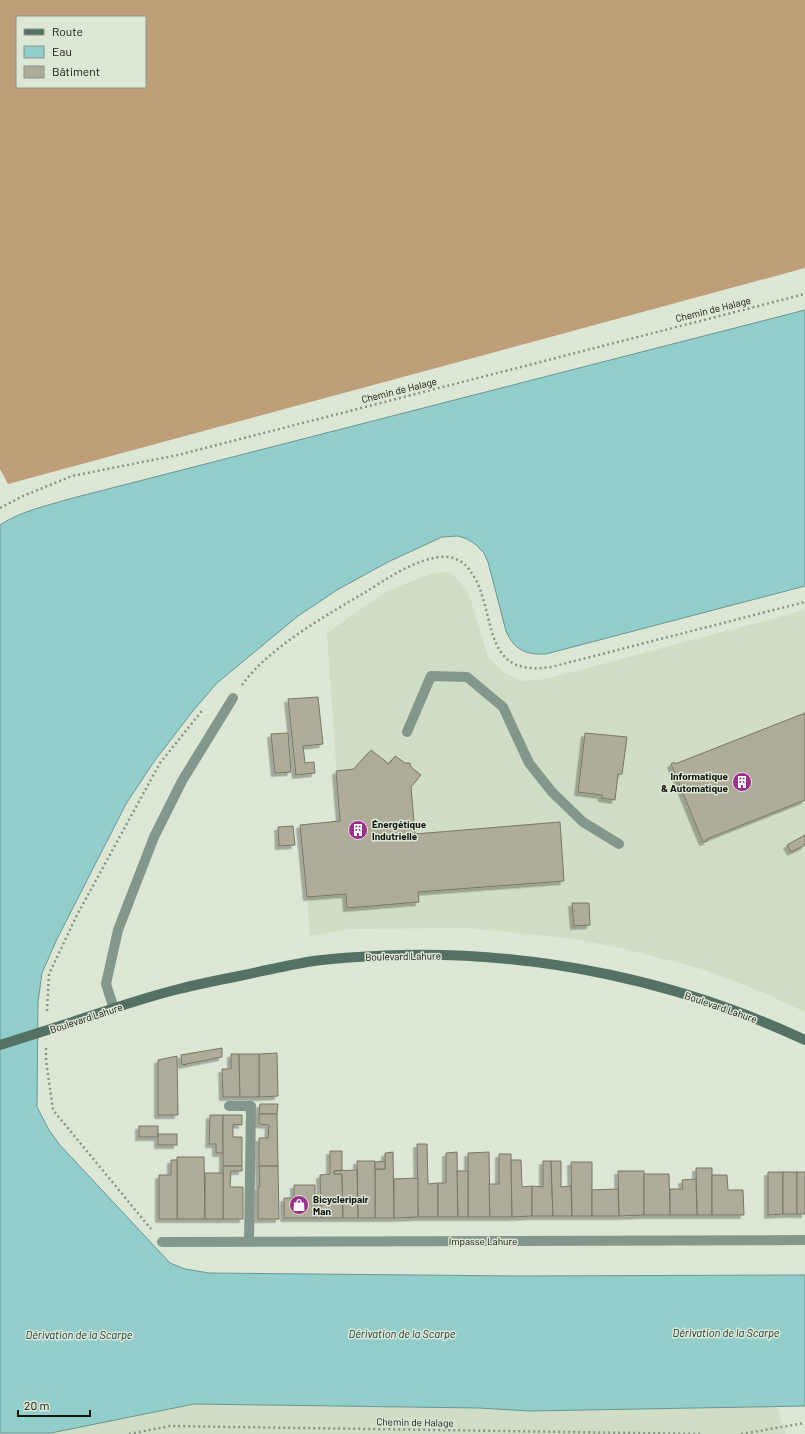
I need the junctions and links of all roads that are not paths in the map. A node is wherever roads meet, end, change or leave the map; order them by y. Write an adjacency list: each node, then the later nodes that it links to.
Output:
1 (233, 698): 4 (street)
2 (407, 732): 3 (street)
3 (619, 844)
4 (114, 1009): 5 (main road, Boulevard Lahure); 6 (main road, Boulevard Lahure, bridge)
5 (805, 1040)
6 (0, 1045)
7 (229, 1106): 9 (street)
8 (805, 1240): 9 (street, Impasse Lahure)
9 (249, 1241): 10 (street, Impasse Lahure)
10 (162, 1242)

